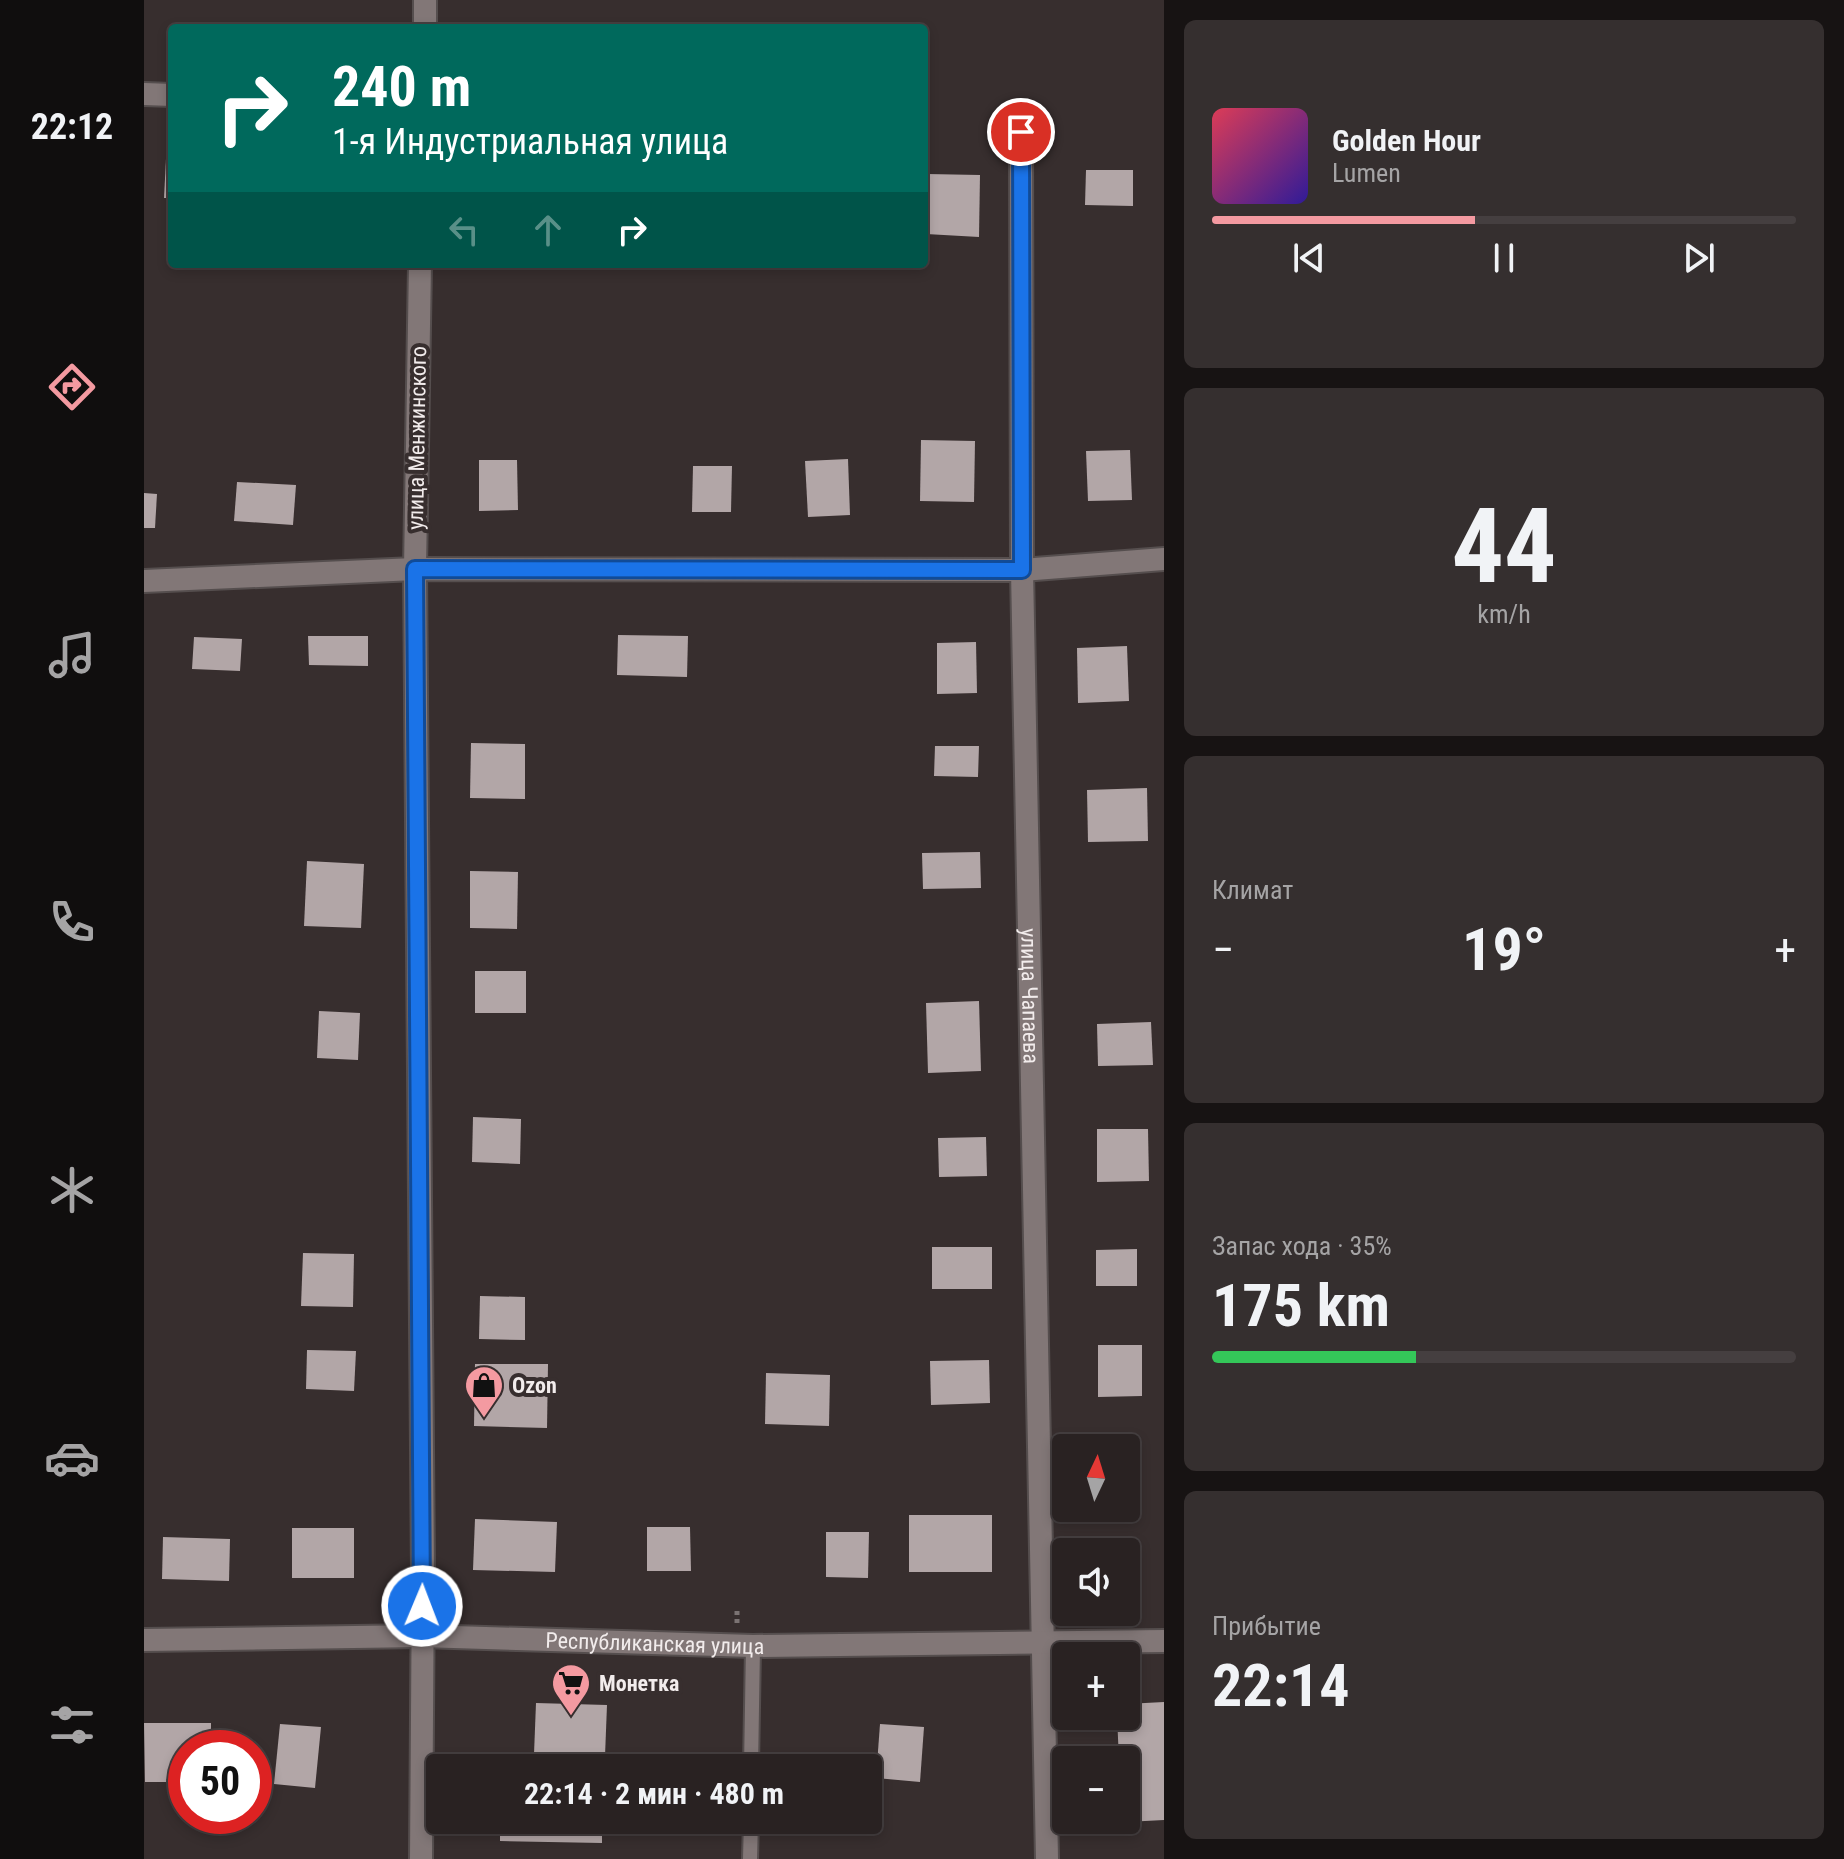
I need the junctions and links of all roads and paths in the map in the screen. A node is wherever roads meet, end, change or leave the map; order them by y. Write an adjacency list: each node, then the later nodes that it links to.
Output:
1 (425, 0): 2 (street)
2 (425, 24)
3 (144, 94): 4 (street)
4 (168, 95)
5 (1021, 132): 9 (street, улица Чапаева)
6 (420, 268): 8 (street, улица Менжинского)
7 (1164, 559): 9 (street)
8 (415, 569): 9 (street); 10 (street); 11 (street, улица Менжинского)
9 (1022, 570): 14 (street, улица Чапаева)
10 (144, 581)
11 (421, 1636): 12 (street, Республиканская улица); 15 (street, Республиканская улица); 18 (street, улица Менжинского)
12 (144, 1640)
13 (1164, 1641): 14 (street, Республиканская улица)
14 (1043, 1643): 15 (street, Республиканская улица); 20 (street, улица Чапаева)
15 (753, 1646): 16 (lane)
16 (751, 1754)
17 (751, 1834): 19 (lane)
18 (421, 1859)
19 (750, 1859)
20 (1047, 1859)

